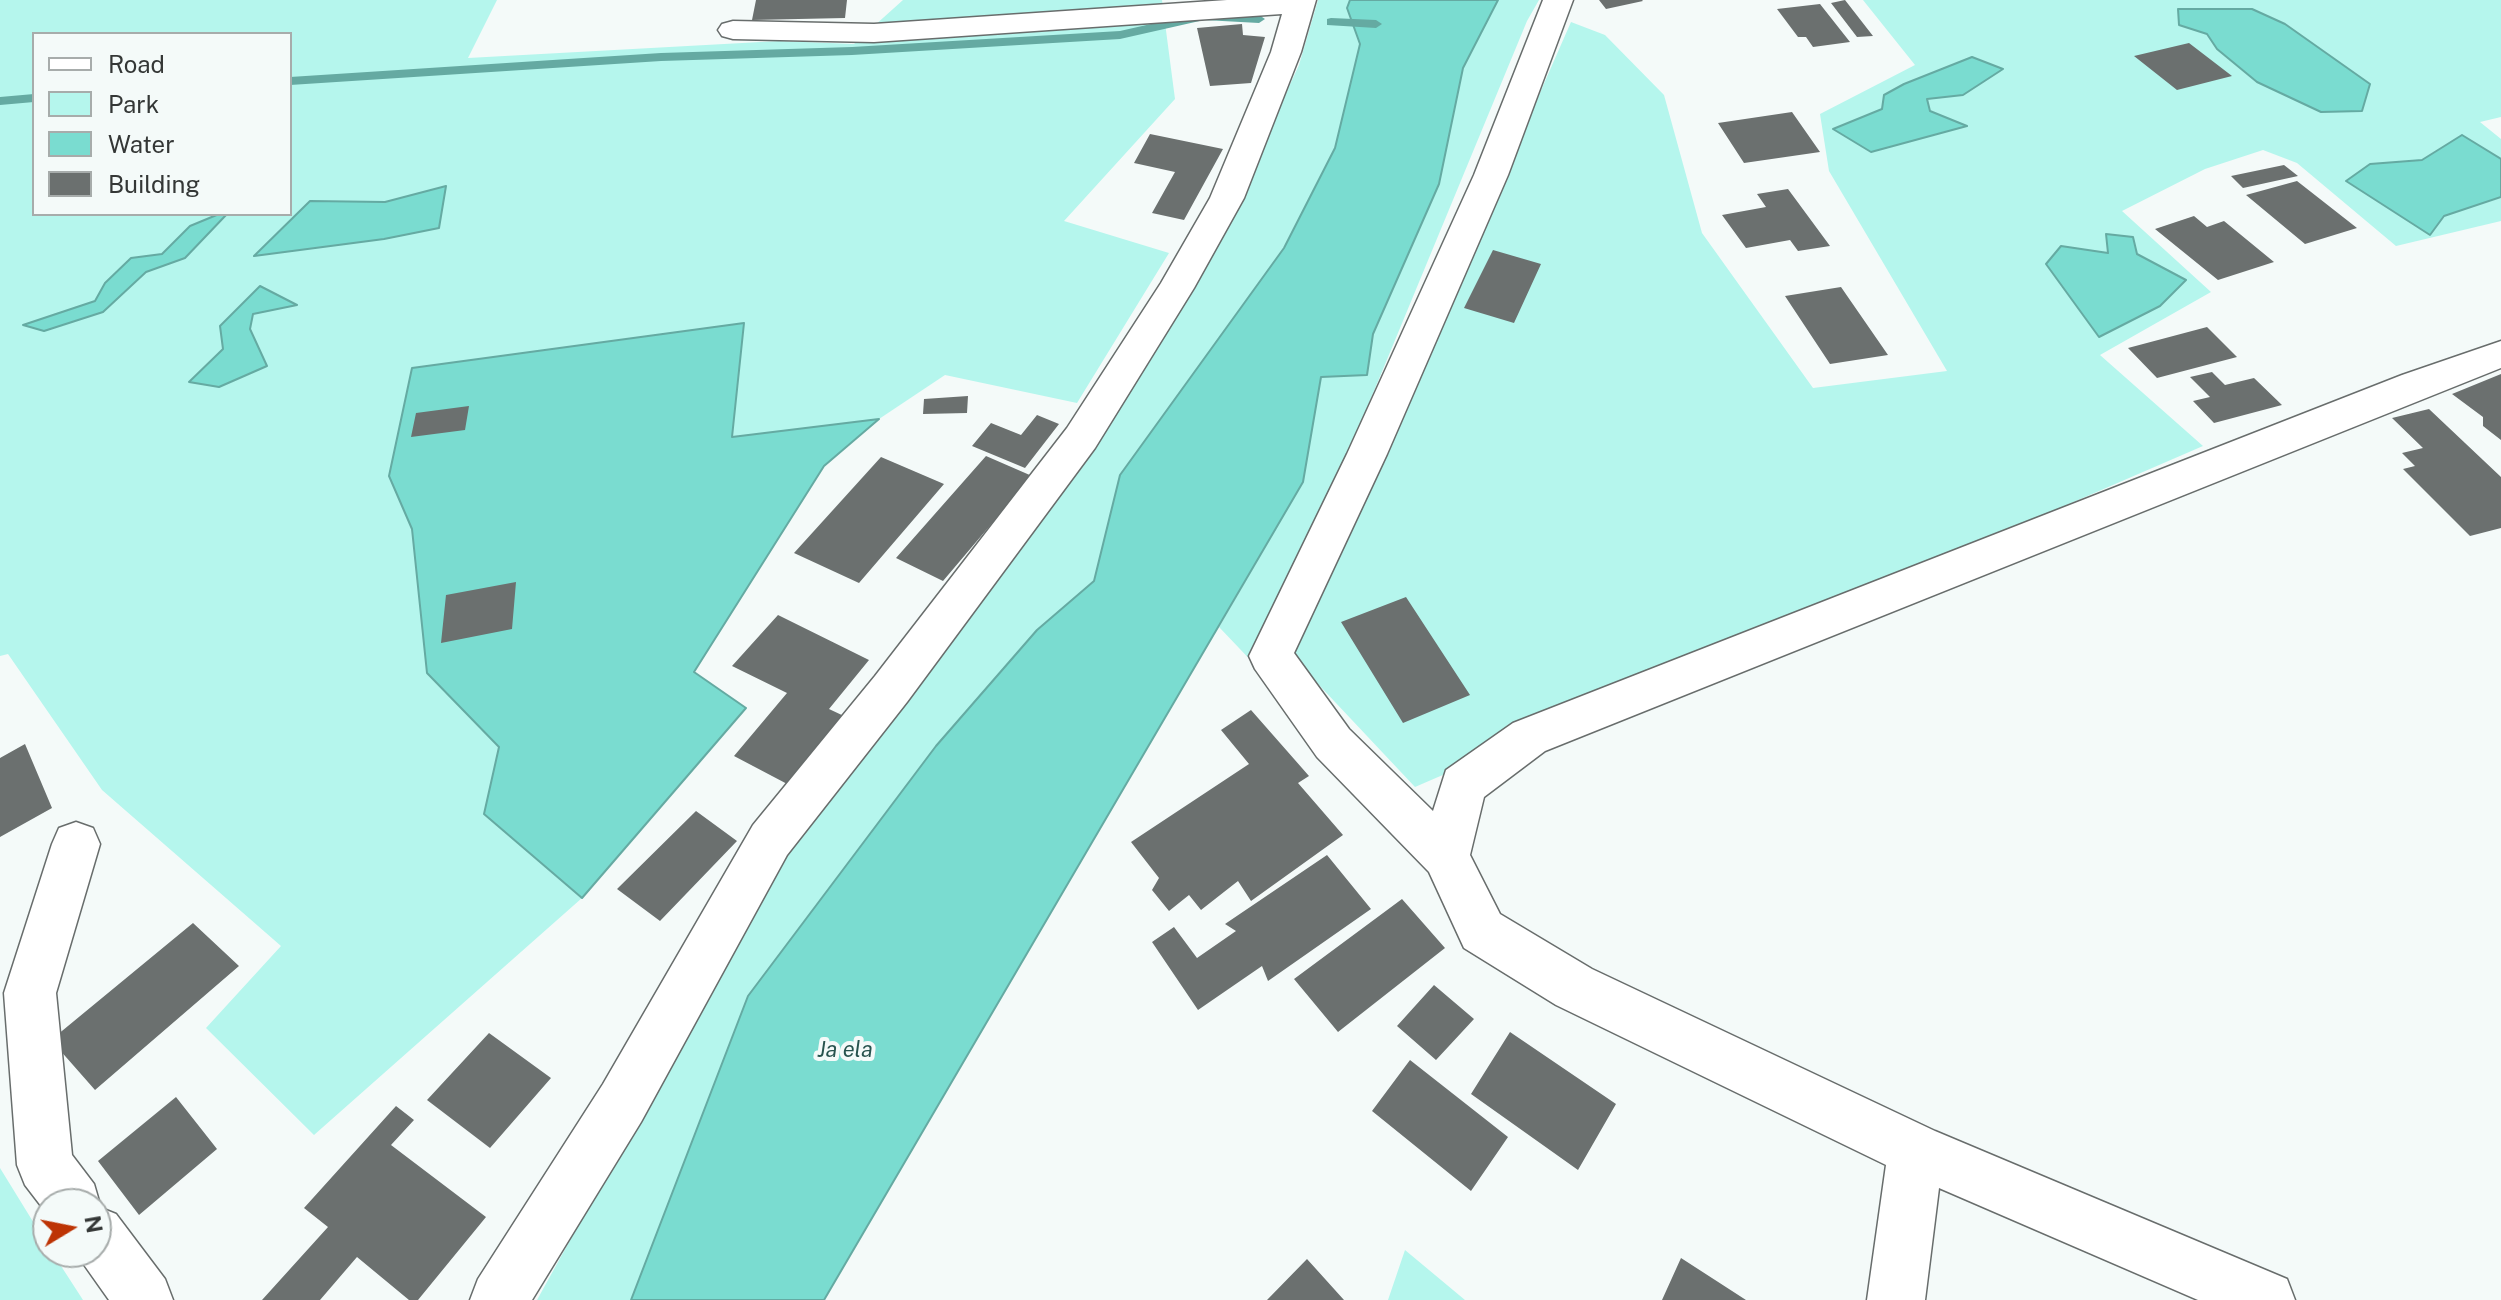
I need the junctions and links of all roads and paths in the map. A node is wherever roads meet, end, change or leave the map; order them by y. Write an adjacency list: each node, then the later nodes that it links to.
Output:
1 (1558, 0): 6 (street)
2 (1301, 2): 3 (street); 11 (street)
3 (733, 30)
4 (2501, 354): 6 (street)
5 (76, 844): 8 (street)
6 (1446, 856): 7 (street)
7 (1916, 1150): 12 (street); 13 (street)
8 (62, 1188)
9 (112, 1256): 10 (street)
10 (144, 1300)
11 (499, 1300)
12 (1896, 1300)
13 (2266, 1300)

